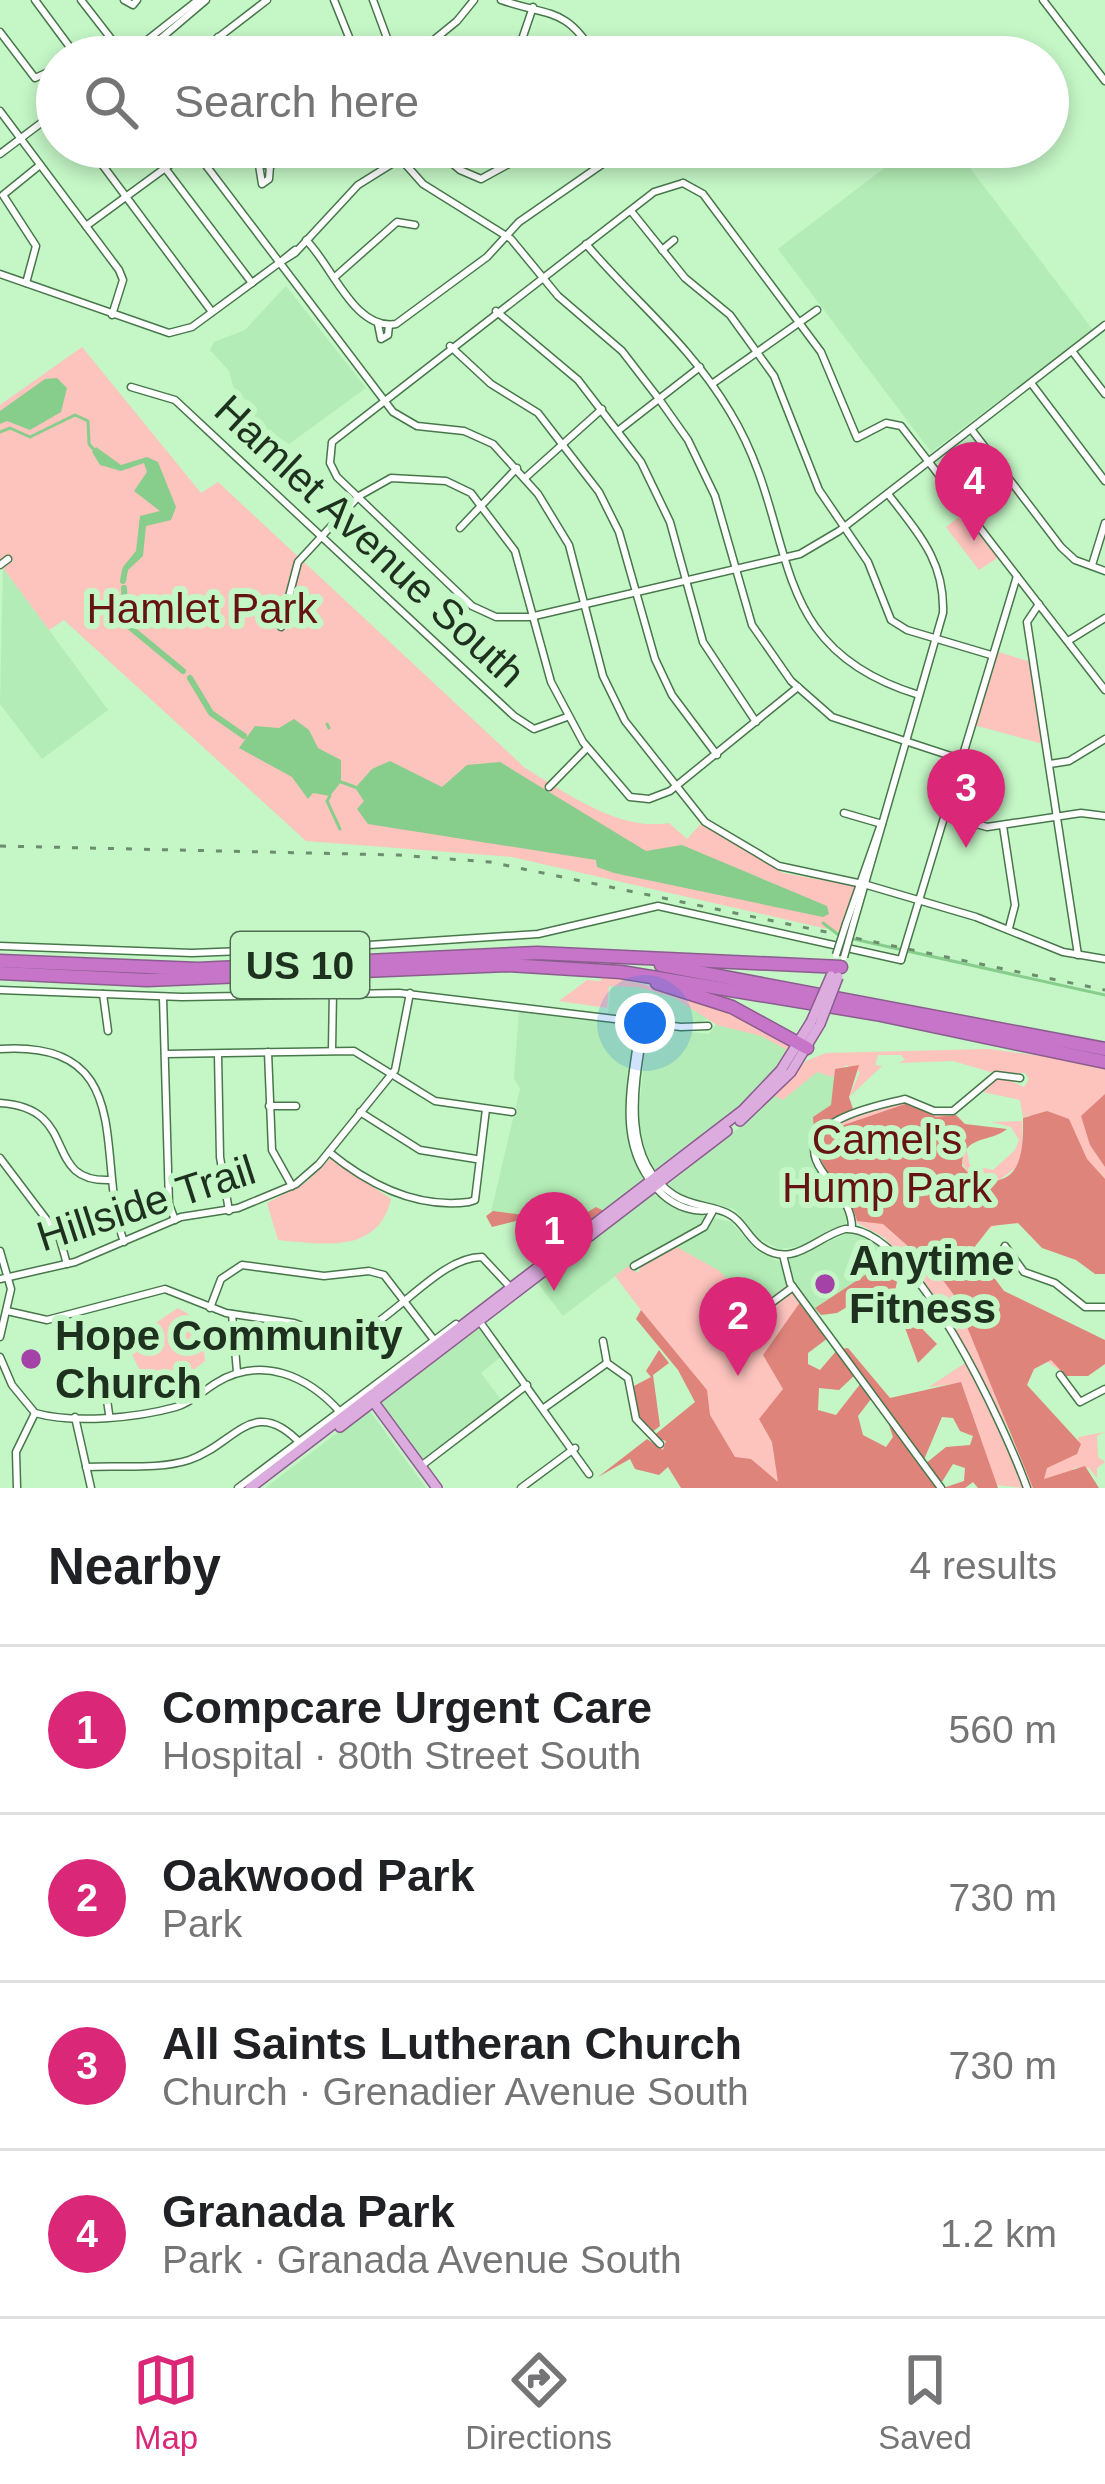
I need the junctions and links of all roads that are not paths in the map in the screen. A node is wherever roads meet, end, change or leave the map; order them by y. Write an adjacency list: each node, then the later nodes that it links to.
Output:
1 (35, 0): 14 (street)
2 (82, 0): 15 (street)
3 (124, 0): 4 (street)
4 (137, 0)
5 (202, 0): 16 (street)
6 (268, 0): 17 (street)
7 (334, 0): 18 (street)
8 (373, 0): 19 (street)
9 (474, 0): 20 (street)
10 (501, 0): 12 (street)
11 (1043, 0): 24 (street)
12 (532, 7): 21 (street); 22 (street)
13 (0, 32): 23 (street)
14 (59, 36)
15 (111, 36)
16 (156, 36)
17 (219, 36)
18 (349, 36)
19 (386, 36)
20 (438, 36)
21 (523, 36)
22 (582, 36)
23 (36, 79)
24 (1105, 81)
25 (0, 113): 27 (street)
26 (36, 127): 27 (street)
27 (21, 139): 28 (street); 29 (street)
28 (0, 154)
29 (36, 159)
30 (36, 167): 57 (street)
31 (43, 168): 47 (street)
32 (104, 168): 44 (street)
33 (166, 168): 44 (street); 58 (street)
34 (209, 168): 53 (street)
35 (259, 168): 36 (street)
36 (270, 168)
37 (385, 168): 49 (street)
38 (409, 168): 48 (street)
39 (458, 168): 40 (street)
40 (501, 168)
41 (601, 168): 48 (street)
42 (684, 172): 43 (street)
43 (683, 183): 45 (street); 63 (street)
44 (125, 196): 47 (street); 61 (street)
45 (632, 211): 51 (street); 52 (street)
46 (415, 225): 56 (street)
47 (86, 226): 62 (street)
48 (506, 235): 55 (street); 66 (street)
49 (306, 240): 53 (street); 56 (street)
50 (674, 240): 52 (street)
51 (586, 244): 55 (street); 70 (street)
52 (662, 250): 69 (street)
53 (279, 262): 58 (street); 75 (street)
54 (0, 274): 57 (street)
55 (542, 276): 60 (street); 76 (street)
56 (336, 277): 64 (street)
57 (26, 283): 62 (street)
58 (252, 283): 61 (street)
59 (817, 310): 63 (street)
60 (496, 311): 67 (street); 77 (street)
61 (212, 312): 62 (street)
62 (112, 315)
63 (800, 322): 69 (street); 82 (street)
64 (378, 324): 66 (street); 66 (street)
65 (1105, 325): 68 (street)
66 (388, 326)
67 (450, 346): 75 (street); 83 (street)
68 (1072, 351): 71 (street); 74 (street)
69 (758, 352): 72 (street); 93 (street)
70 (700, 367): 72 (street); 76 (street)
71 (1030, 382): 80 (street); 88 (street)
72 (711, 384): 97 (street)
73 (131, 387): 95 (street, Hamlet Avenue South)
74 (1105, 394)
75 (382, 399): 79 (street); 90 (street)
76 (659, 399): 81 (street); 101 (street)
77 (602, 409): 81 (street); 83 (street)
78 (446, 415): 79 (street)
79 (445, 429): 86 (street)
80 (971, 429): 85 (street); 99 (street)
81 (619, 430): 103 (street)
82 (859, 439): 84 (street); 85 (street)
83 (563, 443): 87 (street); 104 (street)
84 (860, 450)
85 (929, 461): 89 (street); 102 (street)
86 (517, 468): 87 (street); 91 (street)
87 (525, 478): 105 (street)
88 (1105, 481)
89 (888, 494): 93 (street); 110 (street)
90 (357, 497): 91 (street); 95 (street); 107 (street)
91 (481, 505): 94 (street); 107 (street)
92 (1105, 523): 99 (street)
93 (843, 527): 97 (street); 110 (street)
94 (460, 528)
95 (321, 536): 109 (street); 116 (street, Hamlet Avenue South)
96 (8, 559): 98 (street)
97 (786, 560): 101 (street); 115 (street)
98 (0, 565)
99 (1092, 565): 100 (street)
100 (1105, 571)
101 (736, 573): 103 (street); 113 (street)
102 (1017, 575): 106 (street); 112 (street)
103 (686, 583): 104 (street); 117 (street)
104 (635, 594): 105 (street); 121 (street)
105 (586, 604): 107 (street); 125 (street)
106 (1039, 604): 111 (street); 123 (street)
107 (534, 616): 116 (street)
108 (1105, 618): 111 (street)
109 (281, 627)
110 (936, 639): 112 (street); 115 (street)
111 (1068, 641): 114 (street)
112 (991, 656): 122 (street)
113 (797, 687): 117 (street); 119 (street)
114 (1105, 690)
115 (919, 694): 119 (street)
116 (567, 717): 120 (street)
117 (756, 722): 121 (street)
118 (1105, 739): 123 (street)
119 (905, 743): 122 (street); 130 (street)
120 (587, 748): 124 (street); 125 (street)
121 (717, 755): 125 (street)
122 (960, 759): 127 (street)
123 (1050, 764): 129 (street)
124 (549, 787)
125 (674, 788): 132 (street)
126 (844, 813): 130 (street)
127 (944, 815): 131 (street); 133 (street)
128 (1105, 816): 129 (street)
129 (1058, 817): 131 (street); 136 (street)
130 (882, 824): 132 (street)
131 (1003, 826): 134 (street)
132 (864, 884): 133 (street); 140 (street, bridge)
133 (919, 901): 134 (street); 135 (street)
134 (1009, 928): 136 (street)
135 (0, 946)
136 (1078, 955): 138 (street)
137 (601, 957): 139 (highway, US 10); 140 (highway); 154 (highway, US 10)
138 (1105, 959)
139 (0, 961)
140 (837, 966): 153 (main road, bridge)
141 (555, 967): 142 (highway, US 10); 153 (highway); 160 (highway, US 10)
142 (0, 973)
143 (0, 990): 146 (street)
144 (333, 991): 145 (street); 147 (street); 156 (street)
145 (410, 993): 148 (street); 161 (street, Hillside Trail)
146 (103, 994): 147 (street); 151 (street)
147 (164, 996): 158 (street)
148 (613, 1018): 149 (street); 152 (street)
149 (642, 1022): 150 (street); 152 (street); 173 (street)
150 (708, 1026)
151 (108, 1031)
152 (638, 1036): 173 (street)
153 (803, 1045): 173 (main road)
154 (1105, 1048)
155 (0, 1049): 172 (street)
156 (332, 1050): 157 (street); 161 (street)
157 (268, 1052): 159 (street); 164 (street)
158 (166, 1054): 159 (street); 177 (street)
159 (218, 1054): 176 (street)
160 (1105, 1062)
161 (392, 1073): 166 (street); 167 (street, Hillside Trail)
162 (1020, 1078): 178 (street)
163 (0, 1103): 172 (street)
164 (269, 1106): 165 (street); 174 (street)
165 (296, 1106)
166 (487, 1109): 168 (street); 171 (street)
167 (360, 1112): 169 (street, Hillside Trail); 171 (street)
168 (512, 1112)
169 (329, 1152): 171 (street); 174 (street, Hillside Trail)
170 (0, 1158): 183 (street)
171 (476, 1159)
172 (110, 1180): 179 (street)
173 (655, 1181): 175 (street); 187 (main road)
174 (292, 1186): 176 (street, Hillside Trail)
175 (714, 1209): 181 (street); 184 (street)
176 (229, 1210): 177 (street, Hillside Trail)
177 (175, 1220): 179 (street, Hillside Trail)
178 (852, 1228): 181 (street); 229 (street)
179 (124, 1242): 183 (street, Hillside Trail)
180 (0, 1251): 185 (street)
181 (783, 1255): 186 (street)
182 (1009, 1256): 189 (street)
183 (68, 1264): 185 (street, Hillside Trail)
184 (634, 1266)
185 (4, 1277): 191 (street)
186 (793, 1287): 192 (street); 228 (street)
187 (512, 1290): 188 (street); 194 (main road); 196 (street)
188 (406, 1301): 190 (street); 193 (street); 196 (street)
189 (1105, 1307)
190 (211, 1308): 191 (street); 193 (street)
191 (7, 1311): 195 (street)
192 (744, 1311)
193 (232, 1314): 200 (street)
194 (477, 1319): 204 (street); 207 (main road)
195 (0, 1337)
196 (434, 1340): 209 (street)
197 (603, 1341): 199 (street)
198 (0, 1357): 203 (street)
199 (607, 1363): 208 (street); 213 (street)
200 (237, 1372): 209 (street); 211 (street)
201 (1060, 1375): 205 (street)
202 (104, 1379): 211 (street)
203 (12, 1385): 206 (street); 210 (street)
204 (527, 1385): 208 (street); 218 (street)
205 (1105, 1389)
206 (0, 1394)
207 (372, 1399): 214 (main road); 218 (main road); 225 (main road)
208 (544, 1408): 215 (street)
209 (340, 1412): 214 (street)
210 (35, 1413): 212 (street); 216 (street)
211 (109, 1414): 212 (street)
212 (75, 1417): 219 (street)
213 (660, 1444)
214 (301, 1445): 219 (street); 223 (street); 224 (main road)
215 (574, 1448): 220 (street); 227 (street)
216 (15, 1457): 217 (street); 221 (street)
217 (0, 1458)
218 (421, 1466): 226 (main road)
219 (86, 1467): 222 (street)
220 (589, 1474)
221 (17, 1488)
222 (91, 1488)
223 (238, 1488)
224 (250, 1488)
225 (260, 1488)
226 (437, 1488)
227 (521, 1488)
228 (941, 1488)
229 (1027, 1488)

